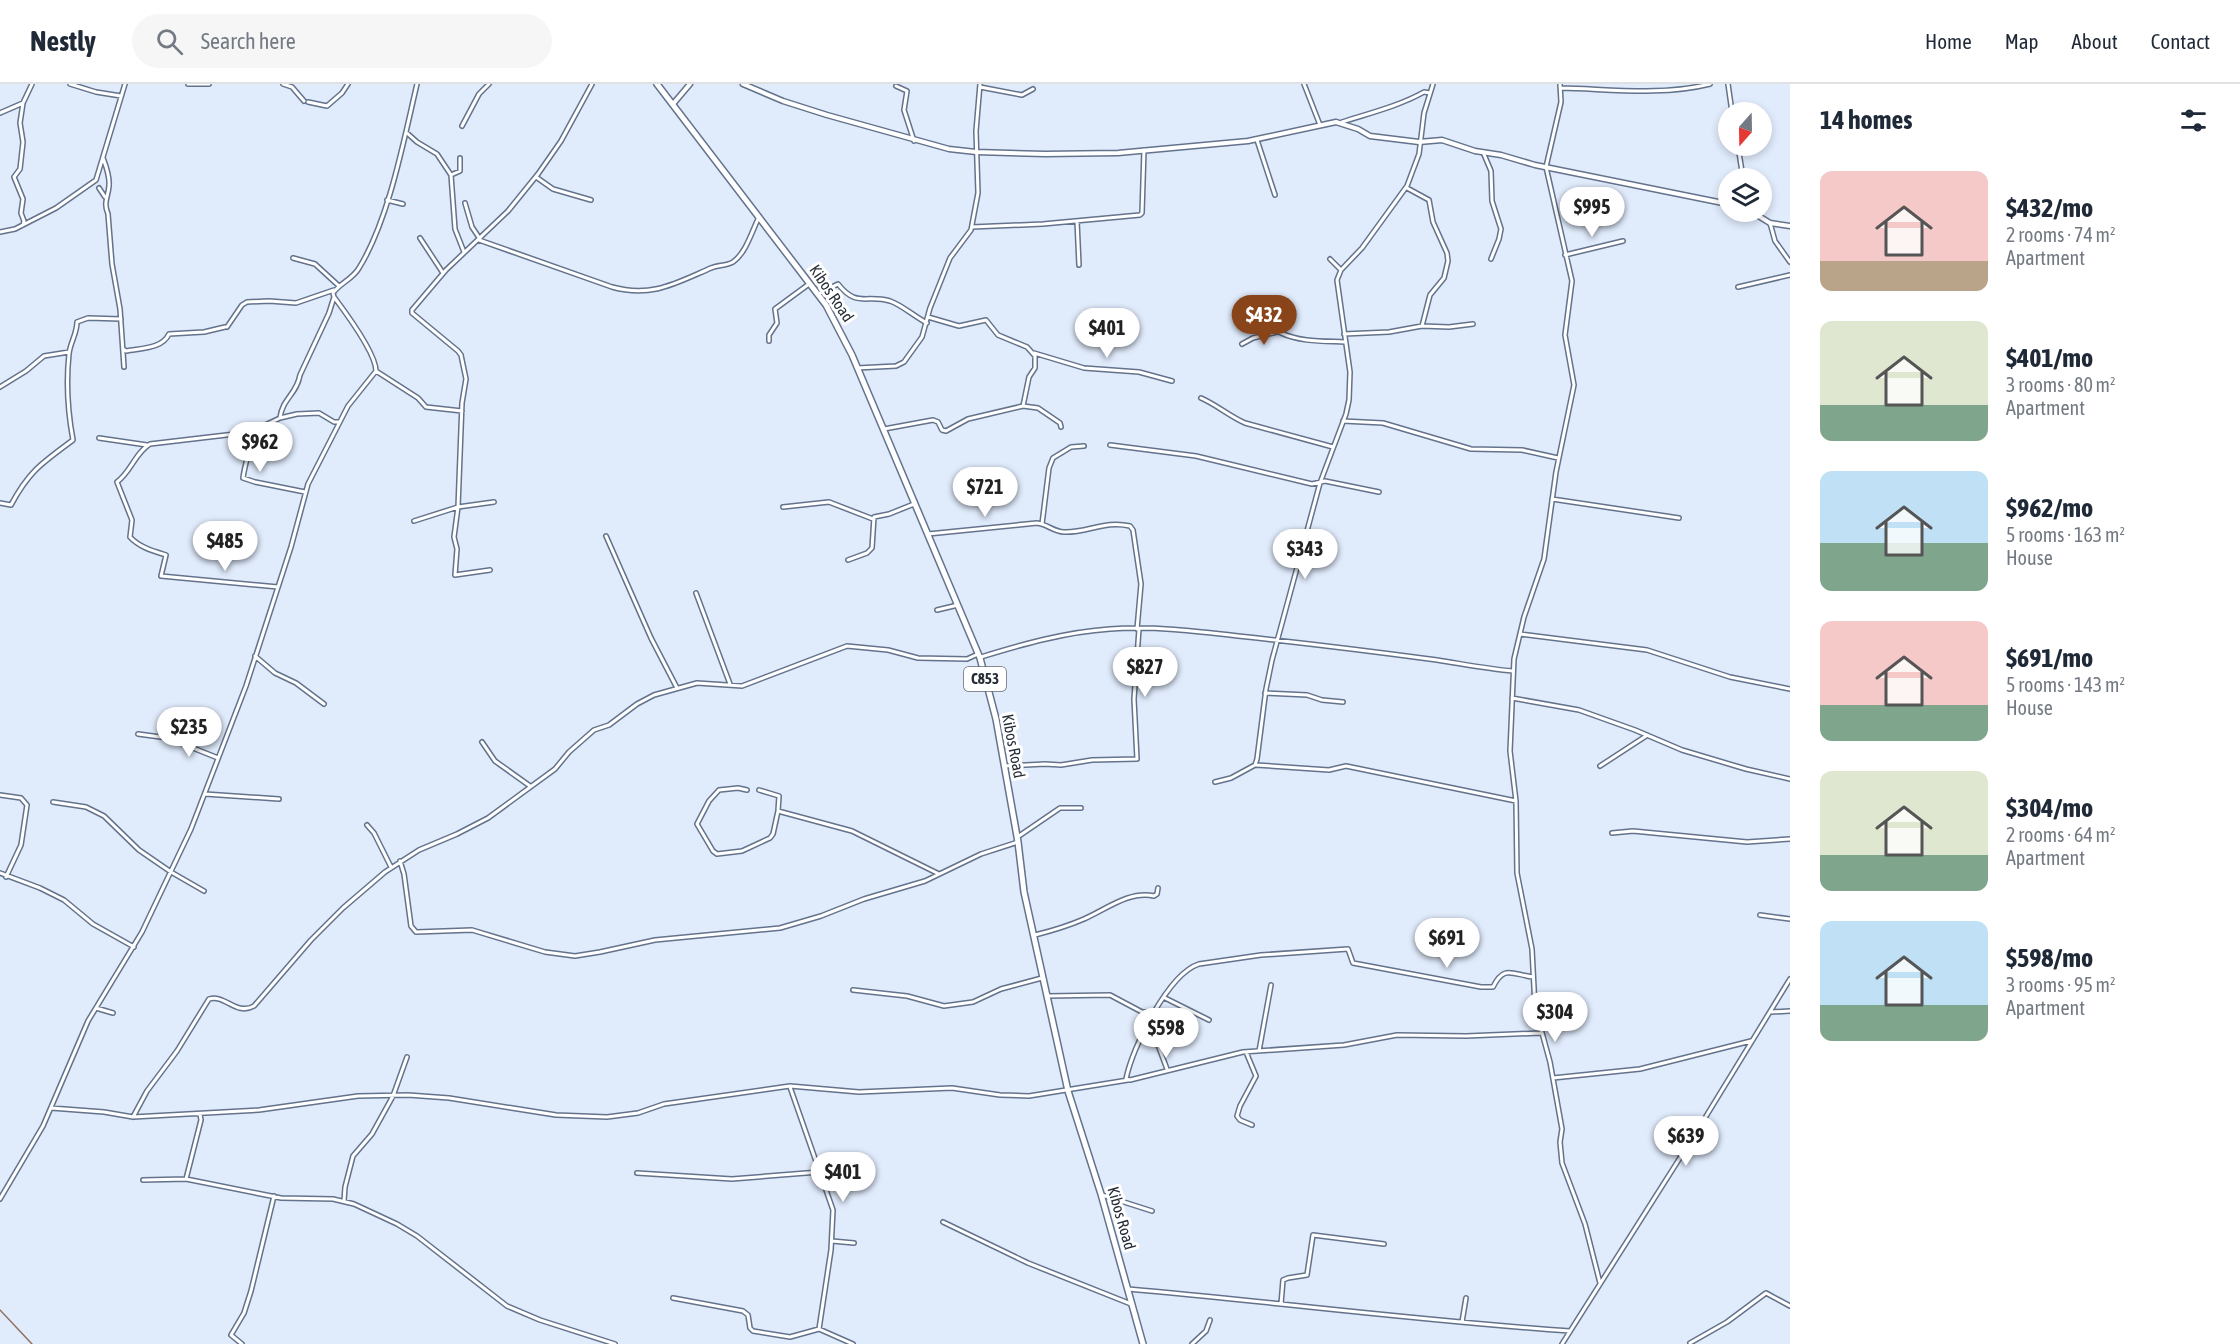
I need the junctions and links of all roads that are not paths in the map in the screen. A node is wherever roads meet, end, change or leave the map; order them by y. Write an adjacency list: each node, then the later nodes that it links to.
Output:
1 (32, 84): 27 (street)
2 (70, 84): 25 (street)
3 (125, 84): 25 (street)
4 (188, 84): 5 (street)
5 (209, 84)
6 (283, 84): 7 (street)
7 (348, 84)
8 (417, 84): 33 (street)
9 (489, 84): 32 (street)
10 (592, 84): 44 (street)
11 (657, 84): 28 (main road, Kibos Road / C853)
12 (690, 84): 28 (street)
13 (743, 84): 35 (street)
14 (910, 84): 23 (street)
15 (1304, 84): 31 (street)
16 (1433, 84): 24 (street)
17 (1710, 84): 21 (street)
18 (1728, 84): 26 (street)
19 (980, 85): 22 (street); 38 (street)
20 (896, 86): 23 (street)
21 (1560, 86): 42 (street)
22 (1034, 89)
23 (907, 91): 35 (street)
24 (1430, 93): 30 (street); 36 (street)
25 (122, 96): 40 (street)
26 (1731, 102)
27 (23, 103): 29 (street); 57 (street)
28 (673, 105): 54 (main road, Kibos Road / C853)
29 (0, 112)
30 (1342, 122): 31 (street); 36 (street)
31 (1320, 125): 34 (street)
32 (462, 126)
33 (406, 132): 43 (street); 49 (street)
34 (1257, 139): 37 (street); 47 (street)
35 (914, 141): 38 (street)
36 (1419, 142): 39 (street); 46 (street)
37 (1144, 150): 38 (street); 55 (street)
38 (976, 152): 59 (street)
39 (1483, 152): 42 (street); 68 (street)
40 (103, 158): 48 (street); 57 (street)
41 (460, 158): 43 (street)
42 (1546, 167): 51 (street); 65 (street)
43 (451, 175): 64 (street)
44 (536, 177): 50 (street); 62 (street)
45 (99, 188): 48 (street)
46 (1407, 188): 71 (street); 85 (street)
47 (1275, 195)
48 (105, 197): 82 (street)
49 (387, 200): 53 (street); 75 (street)
50 (591, 200)
51 (1718, 202)
52 (465, 203): 62 (street)
53 (403, 204)
54 (760, 216): 62 (street); 74 (main road, Kibos Road / C853)
55 (1077, 221): 59 (street); 70 (street)
56 (1770, 223): 58 (street); 69 (street)
57 (23, 225): 60 (street)
58 (1790, 226)
59 (972, 227): 80 (street)
60 (0, 232)
61 (420, 238): 72 (street)
62 (479, 239): 64 (street)
63 (1623, 241): 65 (street)
64 (464, 252): 72 (street)
65 (1565, 255): 113 (street)
66 (293, 258): 75 (street)
67 (1330, 259): 71 (street)
68 (1491, 260)
69 (1790, 262)
70 (1080, 265)
71 (1341, 270): 87 (street)
72 (443, 273): 101 (street)
73 (1790, 275): 76 (street)
74 (810, 283): 78 (main road, Kibos Road / C853); 88 (street)
75 (339, 286): 77 (street)
76 (1738, 287)
77 (334, 290): 79 (street); 91 (street)
78 (818, 294): 83 (street); 95 (main road, Kibos Road / C853)
79 (334, 297): 96 (street); 102 (street)
80 (928, 317): 83 (street); 93 (street)
81 (1262, 318): 86 (street)
82 (121, 319): 91 (street); 92 (street)
83 (927, 323): 95 (street)
84 (1473, 324): 85 (street)
85 (1422, 326): 87 (street)
86 (1278, 332): 89 (street); 90 (street)
87 (1344, 334): 89 (street)
88 (769, 341)
89 (1345, 342): 103 (street)
90 (1242, 344)
91 (123, 350): 94 (street)
92 (69, 352): 98 (street); 119 (street)
93 (1033, 352): 97 (street); 100 (street)
94 (124, 367)
95 (857, 368): 106 (main road, Kibos Road / C853)
96 (376, 371): 101 (street); 104 (street)
97 (1172, 381)
98 (0, 387)
99 (1201, 398): 112 (street)
100 (1023, 406): 105 (street); 106 (street)
101 (462, 411): 121 (street)
102 (280, 418): 104 (street); 107 (street)
103 (1343, 421): 112 (street); 113 (street)
104 (339, 422): 115 (street)
105 (1061, 428)
106 (883, 429): 120 (main road, Kibos Road / C853)
107 (251, 430): 109 (street); 115 (street)
108 (99, 438): 109 (street)
109 (149, 444): 131 (street)
110 (1110, 445): 114 (street)
111 (1084, 446): 126 (street)
112 (1334, 447): 114 (street)
113 (1559, 458): 117 (street)
114 (1320, 483): 116 (street); 137 (street)
115 (305, 492): 131 (street)
116 (1379, 492)
117 (1552, 499): 123 (street); 136 (street)
118 (494, 502): 121 (street)
119 (0, 503)
120 (914, 504): 124 (street); 127 (main road, Kibos Road / C853)
121 (458, 507): 125 (street); 130 (street)
122 (783, 507): 124 (street)
123 (1679, 518)
124 (873, 519): 129 (street)
125 (414, 521)
126 (1042, 524): 127 (street); 135 (street)
127 (927, 534): 133 (main road, Kibos Road / C853)
128 (606, 536): 142 (street)
129 (848, 561)
130 (490, 570)
131 (278, 587): 138 (street)
132 (696, 592): 141 (street)
133 (958, 605): 134 (street); 139 (main road, Kibos Road / C853)
134 (937, 610)
135 (1138, 629): 137 (street); 139 (street); 155 (street)
136 (1520, 634): 140 (street); 143 (street)
137 (1278, 640): 140 (street); 144 (street)
138 (255, 656): 147 (street); 153 (street)
139 (979, 656): 141 (street); 155 (main road, Kibos Road / C853)
140 (1513, 671): 145 (street)
141 (730, 684): 142 (street)
142 (677, 688): 159 (street)
143 (1790, 689)
144 (1265, 693): 146 (street); 154 (street)
145 (1512, 698): 150 (street); 165 (street)
146 (1343, 702)
147 (324, 704)
148 (173, 719): 151 (street)
149 (138, 735): 151 (street)
150 (1646, 736): 156 (street); 157 (street)
151 (168, 738): 153 (street)
152 (482, 742): 159 (street)
153 (218, 759): 162 (street)
154 (1255, 765): 158 (street); 165 (street)
155 (1005, 766): 172 (main road, Kibos Road / C853)
156 (1600, 766)
157 (1790, 779)
158 (1215, 782)
159 (530, 786): 173 (street)
160 (747, 790): 168 (street)
161 (759, 790): 168 (street)
162 (205, 794): 164 (street); 175 (street)
163 (0, 795): 178 (street)
164 (279, 799)
165 (1516, 801): 185 (street)
166 (53, 802): 175 (street)
167 (1081, 808): 172 (street)
168 (778, 811): 177 (street)
169 (367, 825): 174 (street)
170 (1612, 833): 171 (street)
171 (1790, 838)
172 (1018, 840): 177 (street); 183 (main road, Kibos Road / C853)
173 (400, 861): 174 (street); 177 (street)
174 (391, 867): 212 (street)
175 (171, 872): 180 (street); 184 (street)
176 (0, 873): 178 (street)
177 (939, 874)
178 (6, 877): 184 (street)
179 (1158, 888): 183 (street)
180 (204, 891)
181 (1760, 915): 182 (street)
182 (1790, 920)
183 (1033, 935): 186 (main road, Kibos Road / C853)
184 (134, 947): 192 (street)
185 (1534, 977): 191 (street); 199 (street)
186 (1042, 978): 189 (street); 190 (main road, Kibos Road / C853)
187 (1790, 979): 195 (street)
188 (1271, 985): 201 (street)
189 (853, 990)
190 (1046, 996): 193 (street); 208 (main road, Kibos Road / C853)
191 (1164, 998): 193 (street); 197 (street)
192 (96, 1008): 196 (street); 210 (street)
193 (1154, 1011): 198 (street)
194 (1790, 1011): 195 (street)
195 (1771, 1012): 200 (street)
196 (113, 1013)
197 (1209, 1020)
198 (1149, 1021): 204 (street); 206 (street)
199 (1541, 1033): 201 (street); 205 (street)
200 (1752, 1041): 205 (street); 227 (street)
201 (1259, 1051): 202 (street)
202 (1246, 1052): 204 (street); 213 (street)
203 (407, 1057): 209 (street)
204 (1167, 1069): 206 (street)
205 (1553, 1078): 227 (street)
206 (1128, 1080): 208 (street)
207 (790, 1086): 208 (street); 209 (street); 214 (street)
208 (1068, 1091): 218 (main road, Kibos Road / C853)
209 (393, 1096): 211 (street); 221 (street)
210 (51, 1108): 212 (street); 220 (street)
211 (198, 1114): 212 (street); 216 (street)
212 (133, 1117)
213 (1252, 1125)
214 (819, 1172): 215 (street); 224 (street)
215 (637, 1173)
216 (186, 1179): 217 (street); 219 (street)
217 (143, 1180)
218 (1101, 1194): 222 (street); 228 (main road, Kibos Road / C853)
219 (274, 1196): 221 (street); 239 (street)
220 (0, 1199)
221 (344, 1202): 240 (street)
222 (1152, 1211)
223 (943, 1222): 232 (street)
224 (832, 1241): 225 (street); 236 (street)
225 (854, 1243)
226 (1384, 1244): 231 (street)
227 (1600, 1283): 237 (street)
228 (1128, 1289): 231 (street); 232 (main road, Kibos Road / C853)
229 (673, 1298): 236 (street)
230 (1466, 1299): 235 (street)
231 (1281, 1304): 235 (street)
232 (1132, 1305): 242 (main road, Kibos Road / C853)
233 (1790, 1306): 238 (street)
234 (1210, 1320): 243 (street)
235 (1462, 1322): 237 (street)
236 (819, 1329): 241 (street)
237 (1570, 1331): 244 (street)
238 (1690, 1343)
239 (242, 1344)
240 (615, 1344)
241 (854, 1344)
242 (1143, 1344)
243 (1192, 1344)
244 (1562, 1344)

